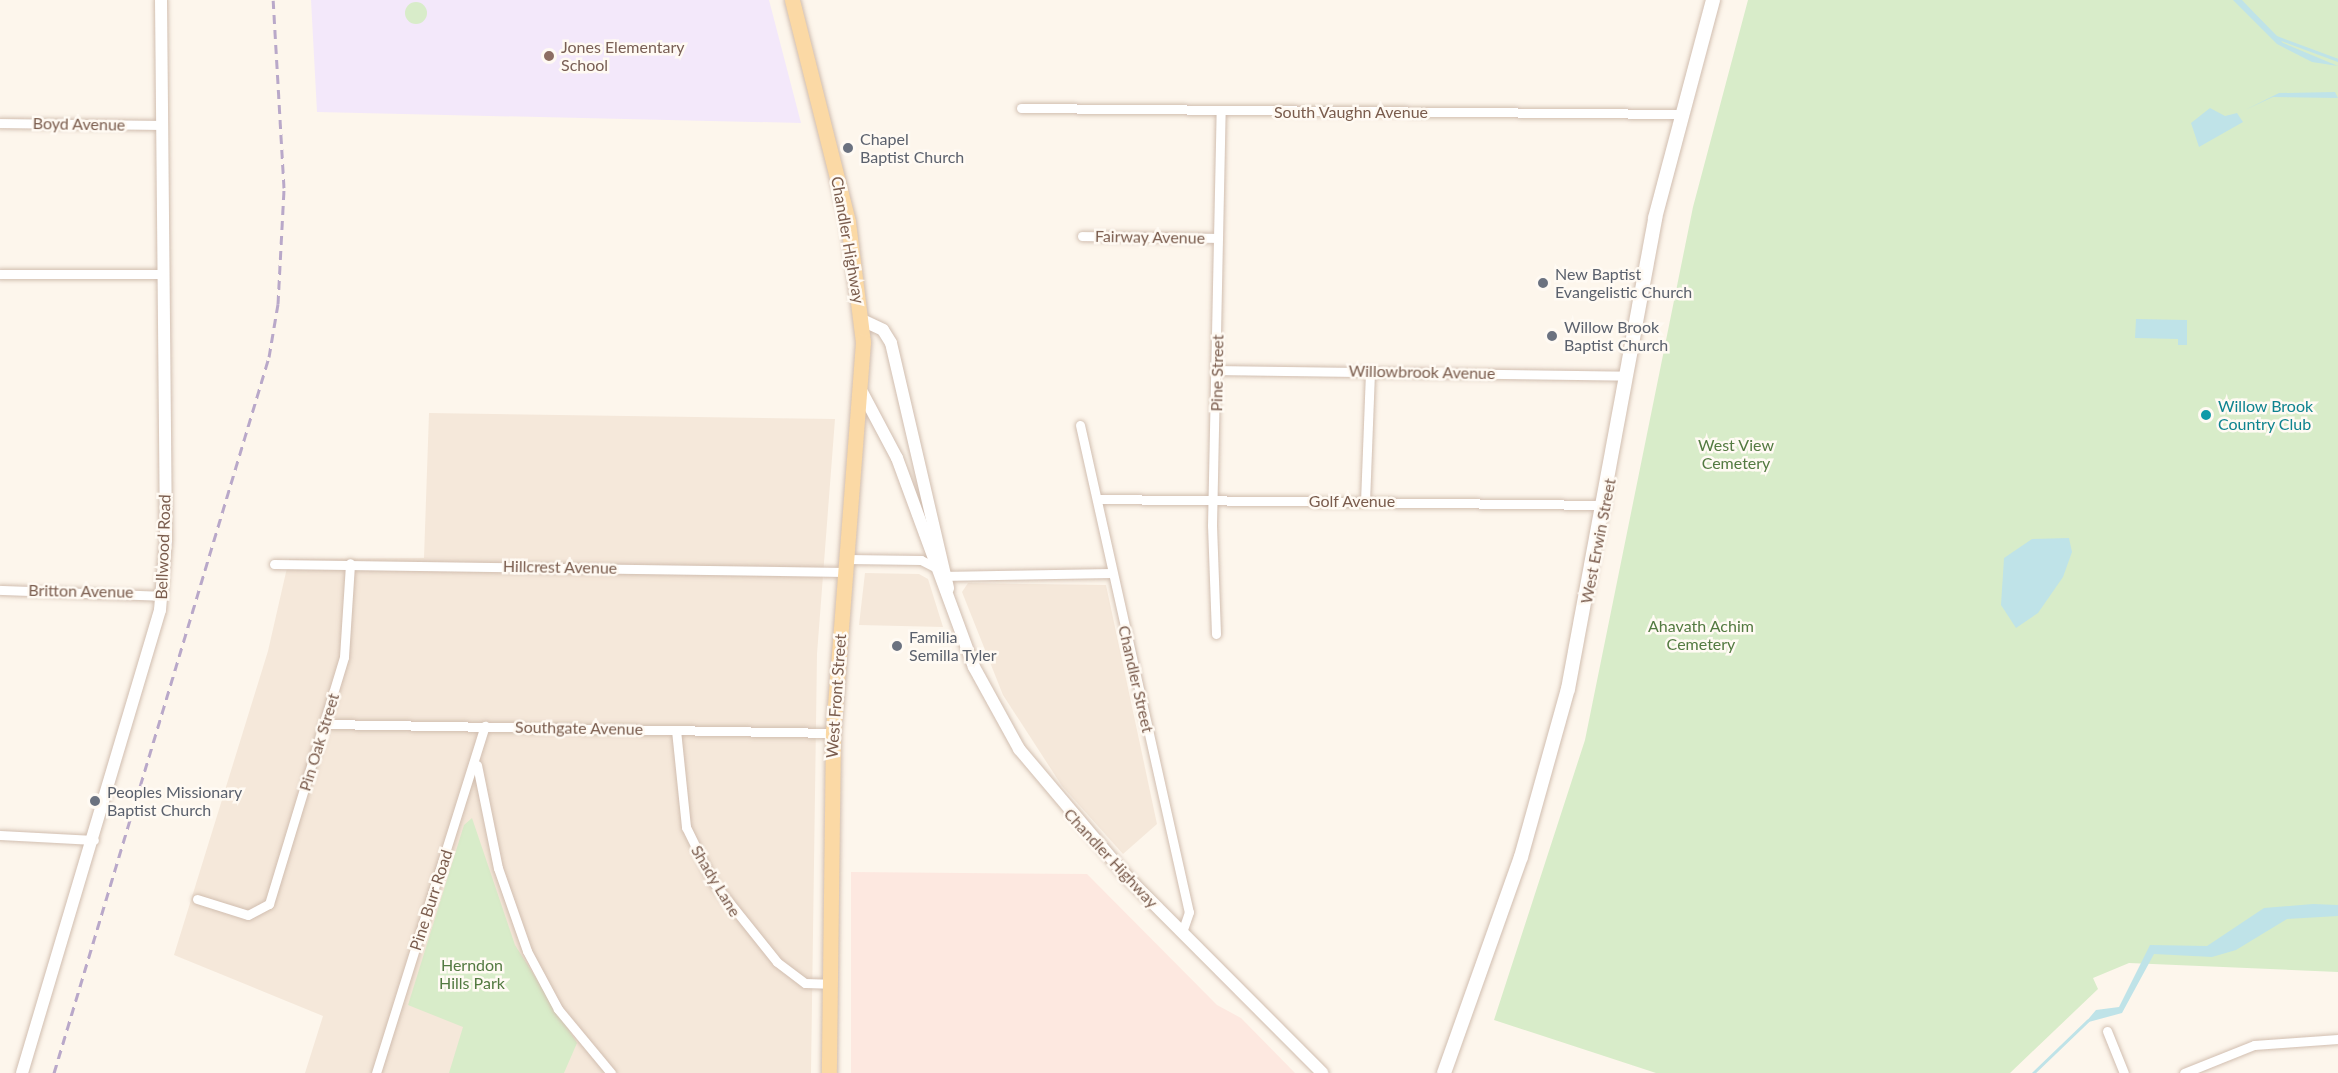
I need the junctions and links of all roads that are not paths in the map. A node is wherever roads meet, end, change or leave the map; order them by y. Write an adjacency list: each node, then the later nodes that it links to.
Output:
1 (161, 0): 8 (street, Bellwood Road)
2 (792, 0): 13 (main road, Chandler Highway)
3 (1713, 0): 6 (main road, West Erwin Street)
4 (1021, 108): 5 (street, South Vaughn Avenue)
5 (1221, 111): 6 (street, South Vaughn Avenue); 10 (street, Pine Street)
6 (1680, 114): 16 (main road, West Erwin Street)
7 (0, 123): 8 (street, Boyd Avenue)
8 (159, 125): 12 (street, Bellwood Road)
9 (1082, 236): 10 (street, Fairway Avenue)
10 (1218, 238): 14 (street, Pine Street)
11 (0, 274): 12 (street)
12 (162, 274): 29 (street, Bellwood Road)
13 (862, 320): 17 (main road, West Front Street); 26 (street, Chandler Highway)
14 (1217, 370): 15 (street, Willowbrook Avenue); 20 (street, Pine Street)
15 (1370, 371): 16 (street, Willowbrook Avenue); 21 (street)
16 (1626, 376): 22 (main road, West Erwin Street)
17 (862, 392): 25 (main road, West Front Street); 26 (street, Chandler Highway)
18 (1080, 425): 19 (street, Chandler Street)
19 (1099, 499): 20 (street, Golf Avenue); 27 (street, Chandler Street)
20 (1213, 500): 21 (street, Golf Avenue); 30 (street, Pine Street)
21 (1365, 502): 22 (street, Golf Avenue)
22 (1606, 505): 48 (main road, West Erwin Street)
23 (350, 563): 24 (street, Hillcrest Avenue); 25 (street, Hillcrest Avenue); 31 (street, Pin Oak Street)
24 (274, 564)
25 (846, 565): 26 (street, Hillcrest Avenue); 34 (main road, West Front Street)
26 (939, 572): 27 (street, Hillcrest Avenue); 39 (street, Chandler Highway)
27 (1112, 573): 39 (street, Chandler Street)
28 (0, 590): 29 (street, Britton Avenue)
29 (162, 596): 37 (street, Bellwood Road)
30 (1216, 634)
31 (325, 724): 32 (street, Southgate Avenue); 38 (street, Pin Oak Street)
32 (485, 726): 33 (street, Southgate Avenue); 35 (street, Pine Burr Road)
33 (676, 730): 34 (street, Southgate Avenue); 40 (street, Shady Lane)
34 (833, 733): 40 (main road, West Front Street)
35 (477, 762): 44 (street, Pine Burr Road); 45 (street)
36 (0, 835): 37 (street)
37 (94, 840): 43 (street, Bellwood Road)
38 (197, 899)
39 (1182, 932): 47 (street, Chandler Highway)
40 (829, 984): 46 (main road, West Front Street)
41 (2107, 1031): 49 (street)
42 (2338, 1040): 50 (street)
43 (22, 1073)
44 (376, 1073)
45 (611, 1073)
46 (829, 1073)
47 (1322, 1073)
48 (1444, 1073)
49 (2124, 1073)
50 (2184, 1073)

